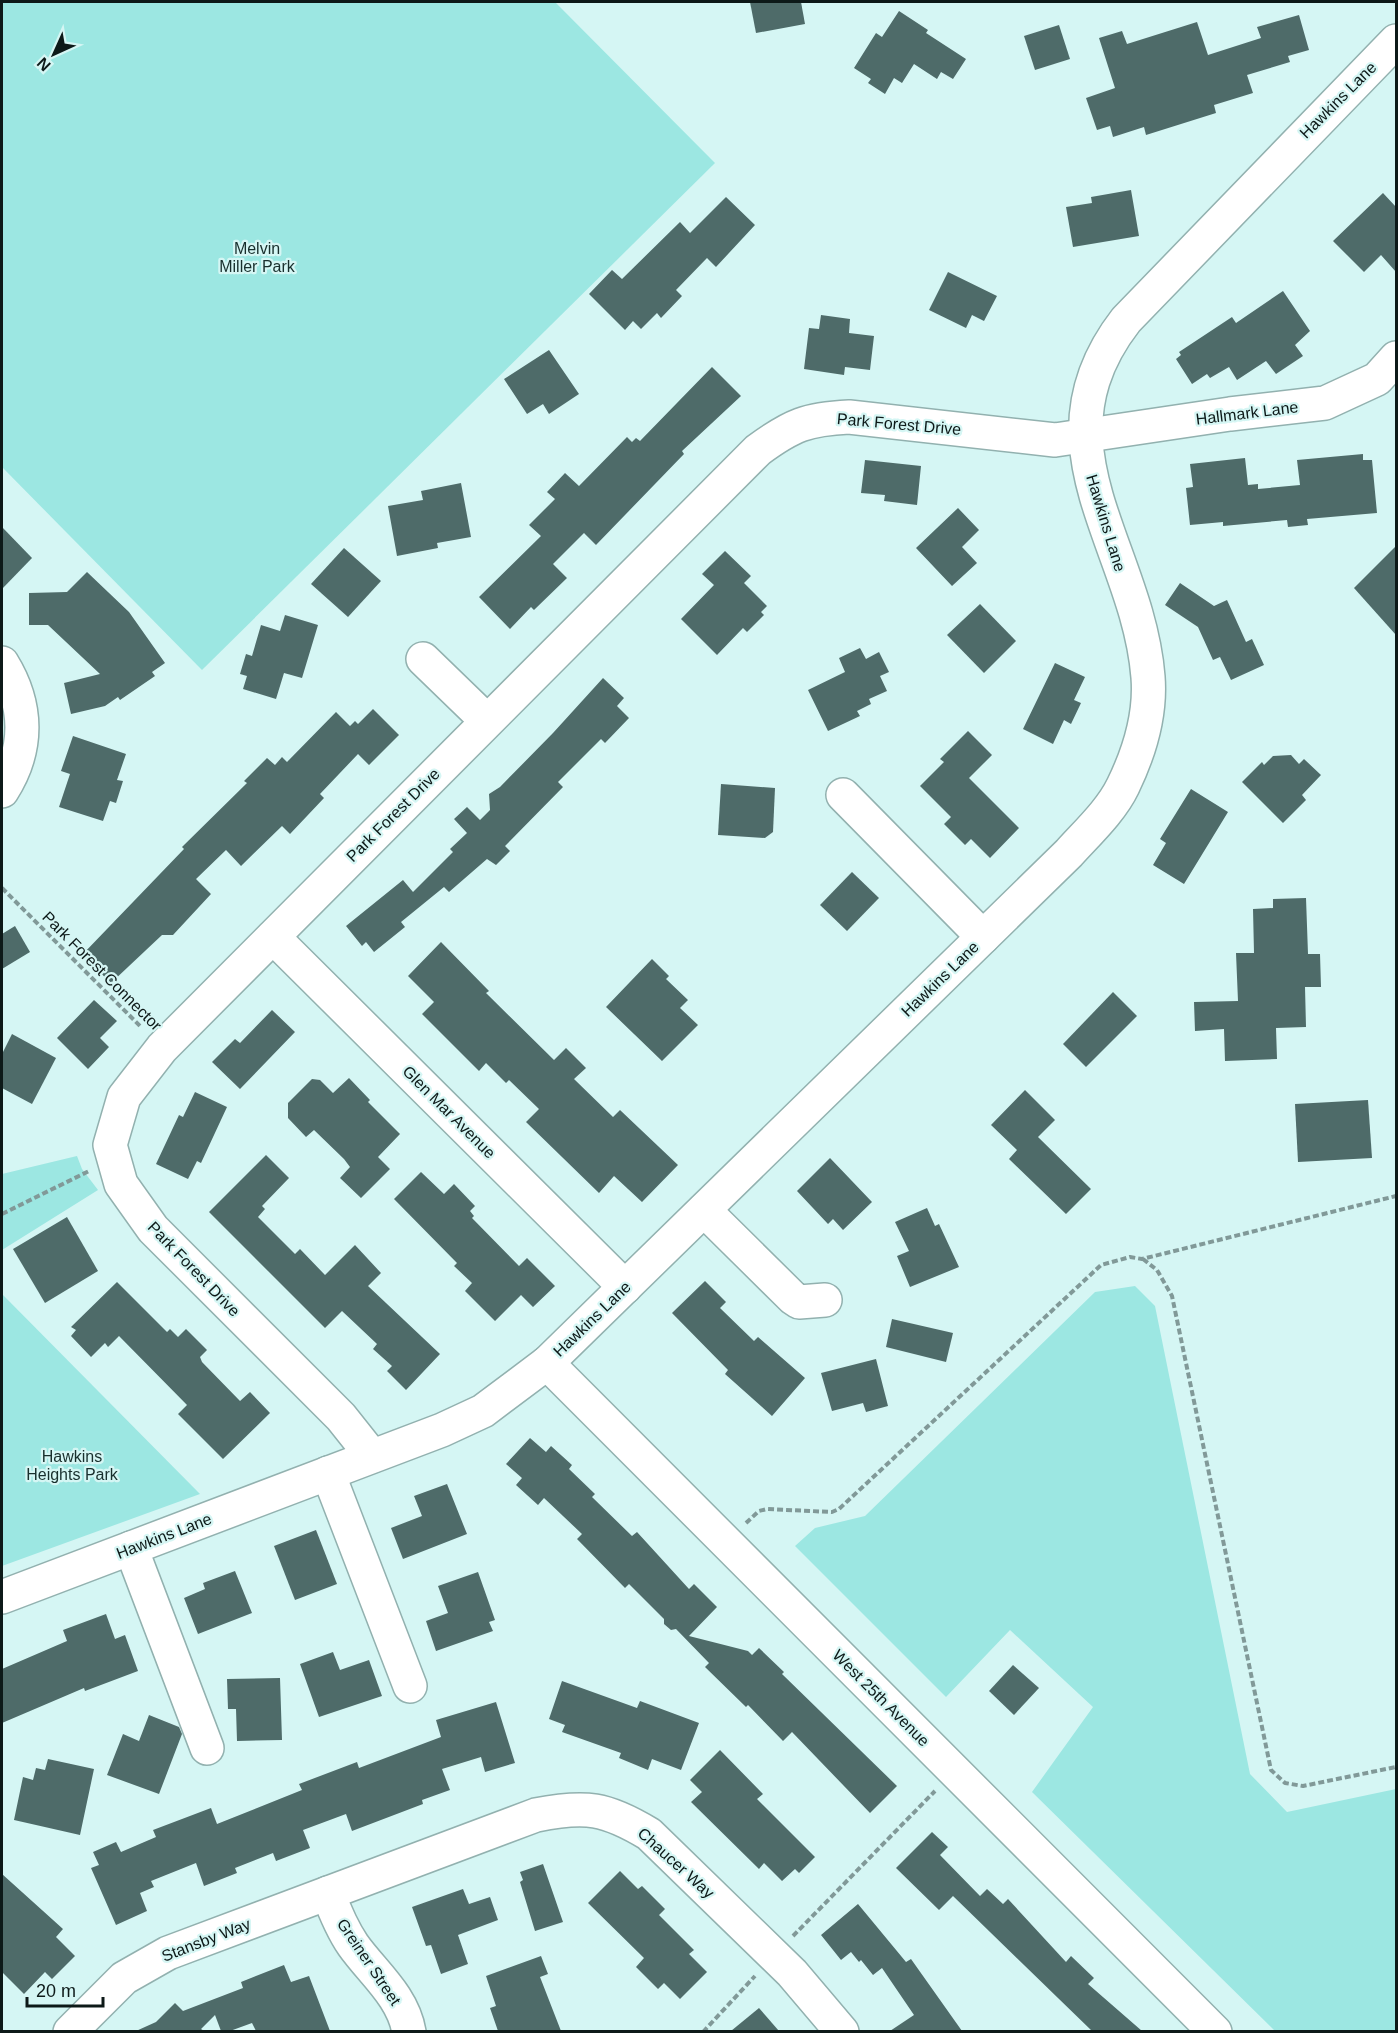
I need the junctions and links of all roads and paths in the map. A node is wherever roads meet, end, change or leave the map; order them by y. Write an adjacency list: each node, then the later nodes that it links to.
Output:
1 (1396, 41): 3 (street, Hawkins Lane)
2 (1396, 358): 3 (street, Hallmark Lane)
3 (1084, 435): 6 (street, Park Forest Drive); 11 (street, Hawkins Lane)
4 (423, 659): 6 (street)
5 (2, 663): 7 (street)
6 (487, 721): 10 (street, Park Forest Drive)
7 (2, 791)
8 (843, 795): 11 (street)
9 (2, 888): 12 (path, Park Forest Connector)
10 (273, 937): 12 (street, Park Forest Drive); 18 (street, Glen Mar Avenue)
11 (983, 937): 15 (street, Hawkins Lane)
12 (162, 1048): 13 (street, Park Forest Drive)
13 (114, 1160): 16 (path); 21 (street, Park Forest Drive)
14 (1396, 1196): 17 (path)
15 (704, 1210): 18 (street, Hawkins Lane); 19 (street)
16 (2, 1214)
17 (1142, 1258): 23 (path); 28 (path)
18 (625, 1287): 20 (street, Hawkins Lane)
19 (825, 1300)
20 (547, 1363): 21 (street, Hawkins Lane); 23 (street, West 25th Avenue)
21 (372, 1456): 22 (street, Hawkins Lane)
22 (327, 1473): 24 (street, Hawkins Lane); 26 (street)
23 (726, 1543): 29 (street, West 25th Avenue)
24 (131, 1548): 25 (street, Hawkins Lane); 27 (street)
25 (2, 1597)
26 (410, 1686)
27 (207, 1748)
28 (1396, 1767)
29 (954, 1771): 31 (path); 36 (street, West 25th Avenue)
30 (328, 1893): 31 (street, Chaucer Way); 32 (street, Stansby Way); 33 (street, Greiner Street)
31 (775, 1955): 34 (path); 35 (street, Chaucer Way)
32 (70, 2031)
33 (409, 2031)
34 (703, 2031)
35 (842, 2031)
36 (1215, 2031)

